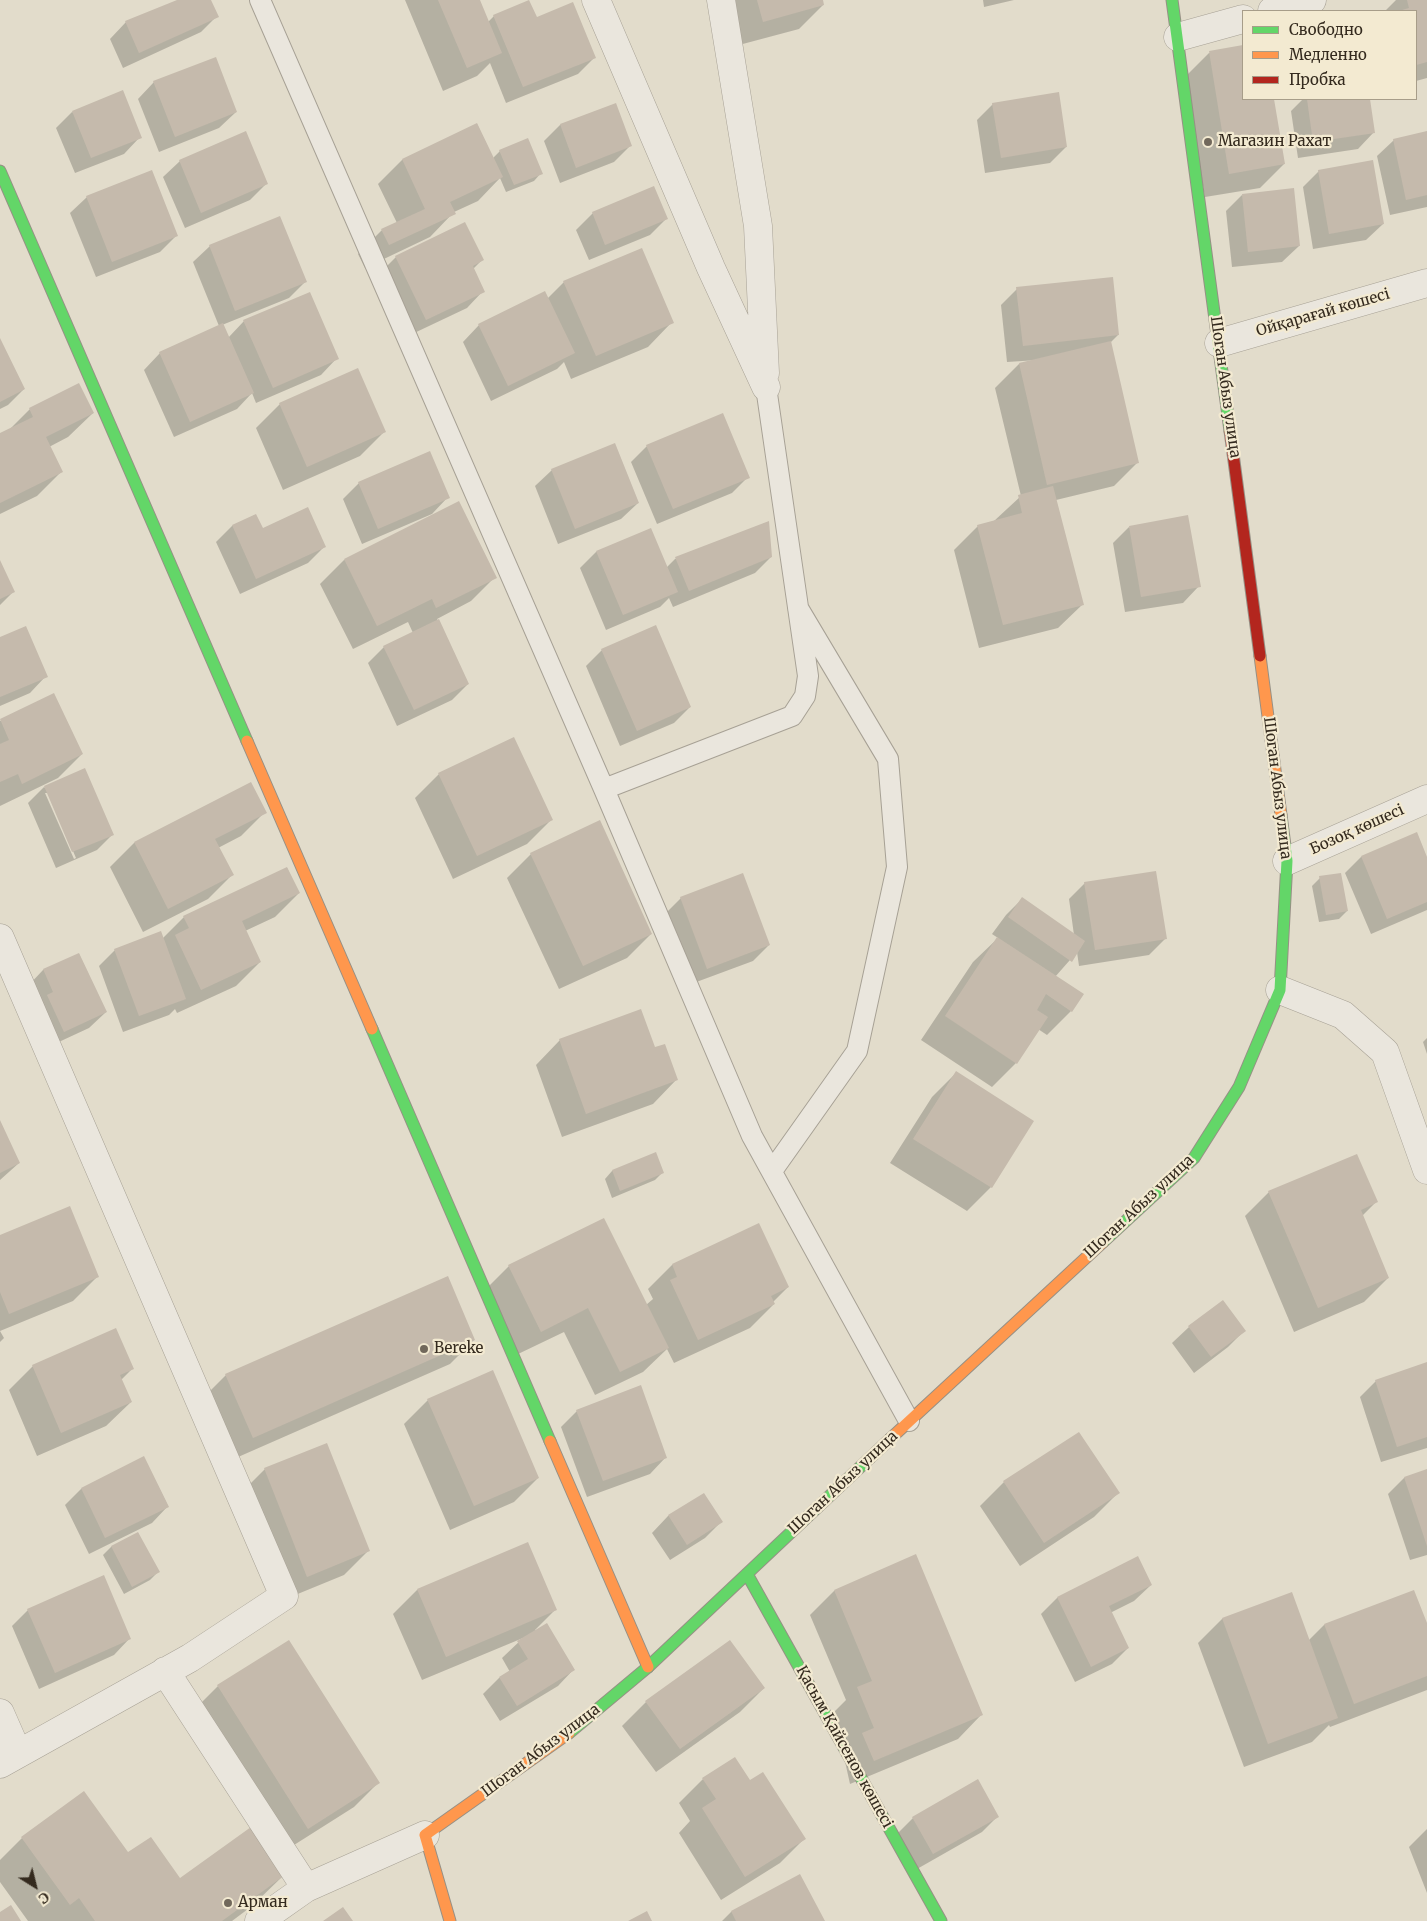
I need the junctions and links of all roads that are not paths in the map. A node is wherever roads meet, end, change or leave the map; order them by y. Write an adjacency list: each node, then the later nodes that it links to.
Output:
1 (260, 0): 14 (lane)
2 (596, 0): 12 (street)
3 (721, 0): 12 (street)
4 (1172, 0): 8 (street, Шоган Абыз улица)
5 (1312, 0): 6 (street)
6 (1276, 10)
7 (1242, 19): 8 (street)
8 (1178, 37): 11 (street, Шоган Абыз улица)
9 (0, 171): 24 (street)
10 (1427, 283): 11 (street, Ойқарағай көшесі)
11 (1219, 343): 16 (street, Шоган Абыз улица)
12 (766, 387): 13 (lane)
13 (798, 608): 14 (lane); 21 (lane)
14 (604, 789): 21 (lane)
15 (1427, 799): 16 (street, Бозоқ көшесі)
16 (1287, 860): 18 (street, Шоган Абыз улица)
17 (0, 938): 25 (street)
18 (1280, 990): 19 (street); 22 (street, Шоган Абыз улица)
19 (1418, 1111): 20 (street)
20 (1427, 1170)
21 (772, 1171): 22 (lane)
22 (909, 1421): 23 (street, Шоган Абыз улица)
23 (747, 1574): 24 (street, Шоган Абыз улица); 32 (street, Қасым Қайсенов көшесі)
24 (648, 1667): 28 (street, Шоган Абыз улица)
25 (165, 1672): 27 (street); 29 (street)
26 (0, 1713): 27 (street)
27 (9, 1759)
28 (425, 1835): 29 (street, Шоган Абыз улица); 31 (street)
29 (306, 1888): 30 (street, Шоган Абыз улица)
30 (259, 1921)
31 (450, 1921)
32 (941, 1921)

